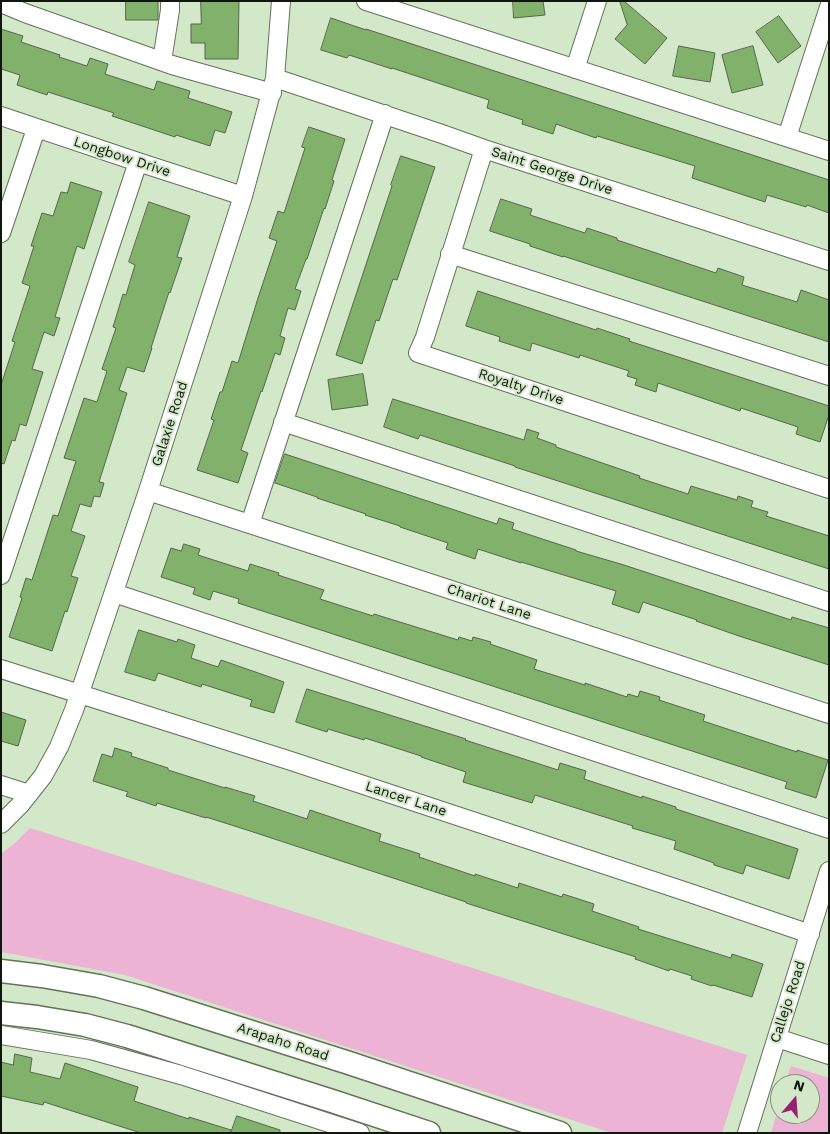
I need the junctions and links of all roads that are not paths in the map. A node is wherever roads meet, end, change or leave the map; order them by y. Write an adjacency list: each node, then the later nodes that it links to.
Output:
1 (170, 1): 8 (street)
2 (281, 1): 10 (street, Galaxie Road)
3 (366, 1): 6 (street)
4 (597, 1): 9 (street)
5 (1, 2): 8 (street, Saint George Drive)
6 (386, 5): 9 (street)
7 (829, 8): 14 (street)
8 (162, 61): 10 (street, Saint George Drive)
9 (575, 69): 14 (street)
10 (274, 86): 11 (street, Saint George Drive); 18 (street, Galaxie Road)
11 (385, 114): 15 (street, Saint George Drive); 23 (street)
12 (1, 116): 13 (street, Longbow Drive)
13 (36, 128): 17 (street, Longbow Drive); 19 (street)
14 (787, 137): 16 (street)
15 (484, 149): 20 (street, Royalty Drive); 21 (street, Saint George Drive)
16 (829, 151)
17 (138, 162): 18 (street, Longbow Drive); 27 (street)
18 (243, 196): 25 (street, Galaxie Road)
19 (1, 233)
20 (450, 254): 22 (street); 24 (street, Royalty Drive)
21 (829, 261)
22 (829, 376)
23 (283, 422): 26 (street); 29 (street)
24 (829, 490)
25 (148, 491): 26 (street, Chariot Lane); 28 (street, Galaxie Road)
26 (250, 524): 32 (street, Chariot Lane)
27 (1, 575)
28 (114, 593): 31 (street, Galaxie Road); 36 (street)
29 (829, 602)
30 (1, 669): 31 (street, Lancer Lane)
31 (80, 693): 34 (street, Galaxie Road); 38 (street, Lancer Lane)
32 (829, 714)
33 (1, 785): 34 (street)
34 (29, 794): 35 (street, Galaxie Road)
35 (1, 824)
36 (829, 829)
37 (829, 871): 38 (street, Callejo Road)
38 (810, 934): 42 (street, Callejo Road)
39 (1, 971): 46 (main road, Arapaho Road)
40 (1, 1013): 45 (main road)
41 (1, 1035): 44 (street)
42 (777, 1038): 43 (street); 47 (street, Callejo Road)
43 (829, 1054)
44 (360, 1133)
45 (428, 1133)
46 (560, 1133)
47 (747, 1133)

